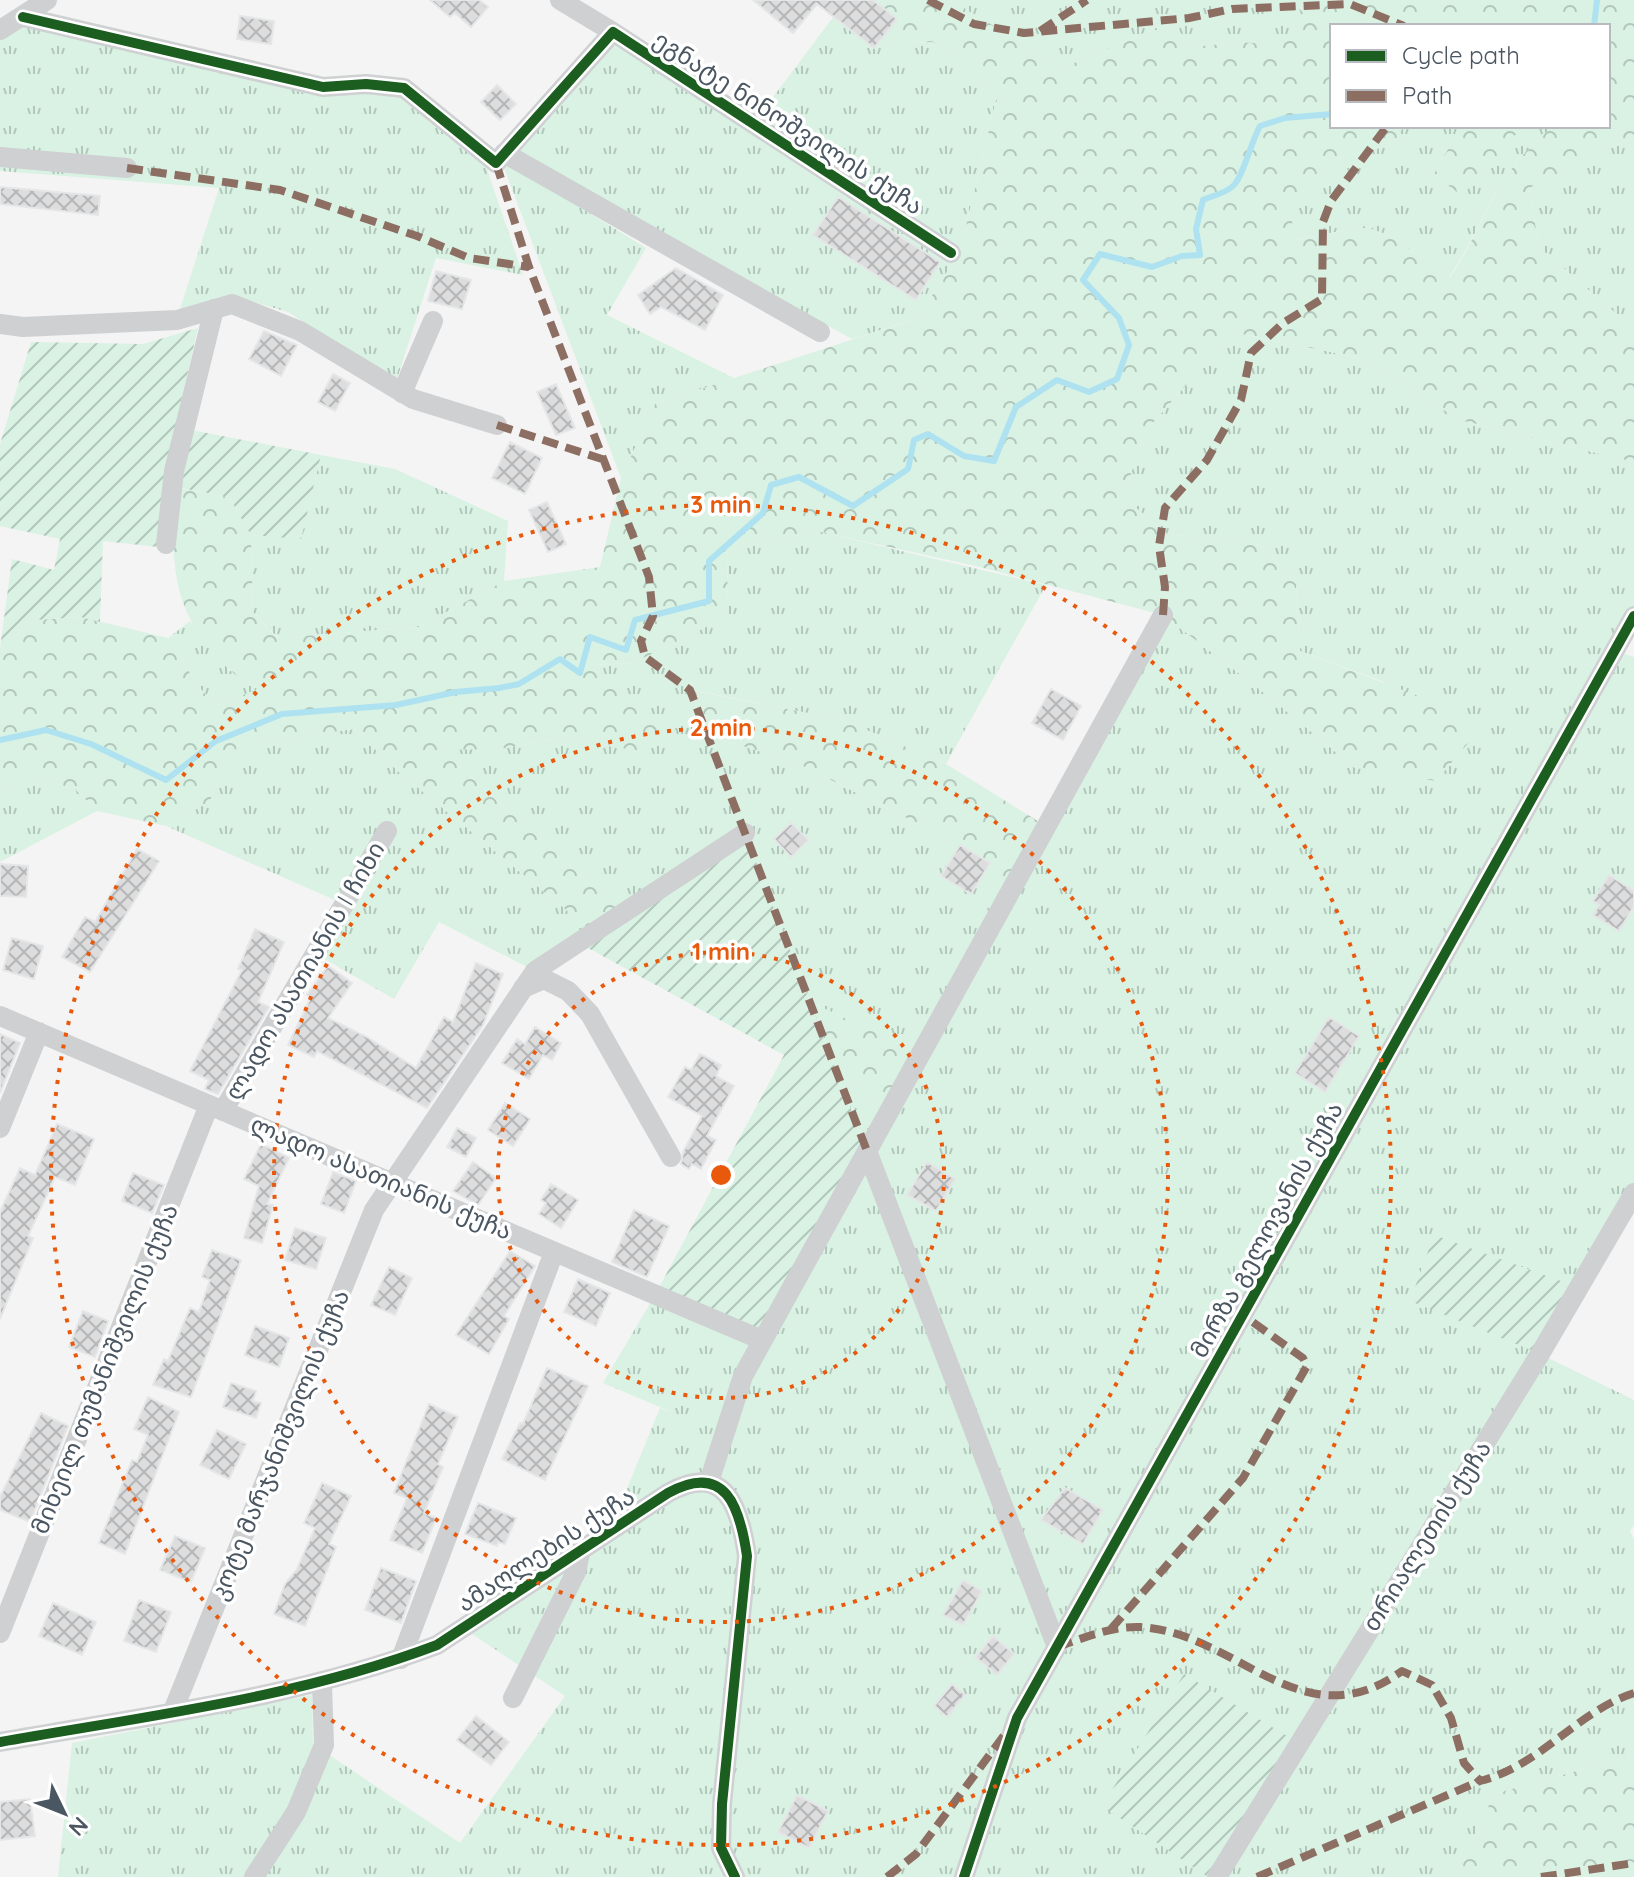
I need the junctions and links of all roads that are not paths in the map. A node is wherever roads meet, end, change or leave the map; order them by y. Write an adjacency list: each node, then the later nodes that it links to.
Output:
1 (47, 0): 3 (street)
2 (560, 0): 5 (street, ეგნატე ნინოშვილის ქუჩა)
3 (23, 17): 4 (street); 6 (street)
4 (0, 30)
5 (613, 32): 6 (street); 9 (street, ეგნატე ნინოშვილის ქუჩა)
6 (504, 153): 13 (street)
7 (0, 157): 8 (street)
8 (127, 168)
9 (951, 253)
10 (214, 309): 12 (street); 14 (street); 16 (street)
11 (433, 321): 14 (street)
12 (0, 324)
13 (820, 332)
14 (402, 393): 15 (street)
15 (497, 425)
16 (166, 544)
17 (1163, 615): 26 (street)
18 (1634, 616): 35 (street, მირზა გელოვანის ქუჩა)
19 (387, 831): 24 (street, ლადო ასათიანის I ჩიხი)
20 (745, 833): 21 (street, კოტე მარჯანიშვილის ქუჩა)
21 (520, 990): 27 (street); 28 (street, კოტე მარჯანიშვილის ქუჩა)
22 (0, 1016): 23 (street, ლადო ასათიანის ქუჩა)
23 (39, 1032): 24 (street, ლადო ასათიანის ქუჩა); 25 (street)
24 (216, 1108): 28 (street, ლადო ასათიანის ქუჩა); 34 (street, მიხეილ თუმანიშვილის ქუჩა)
25 (0, 1128)
26 (867, 1151): 31 (street); 35 (street)
27 (671, 1157)
28 (393, 1183): 30 (street, ლადო ასათიანის ქუჩა); 39 (street, კოტე მარჯანიშვილის ქუჩა)
29 (1634, 1193): 44 (street, თრიალეთის ქუჩა)
30 (554, 1252): 31 (street, ლადო ასათიანის ქუჩა); 36 (street)
31 (762, 1340): 32 (street)
32 (709, 1482): 33 (street, ამაღლების ქუჩა); 42 (street)
33 (580, 1553): 36 (street, ამაღლების ქუჩა); 38 (street)
34 (0, 1633)
35 (1057, 1647): 43 (street, მირზა გელოვანის ქუჩა)
36 (401, 1659): 37 (street, ამაღლების ქუჩა)
37 (322, 1684): 39 (street, ამაღლების ქუჩა); 41 (street)
38 (513, 1698)
39 (173, 1711): 40 (street, ამაღლების ქუჩა)
40 (0, 1742)
41 (254, 1877)
42 (735, 1877)
43 (964, 1877)
44 (1217, 1877)

